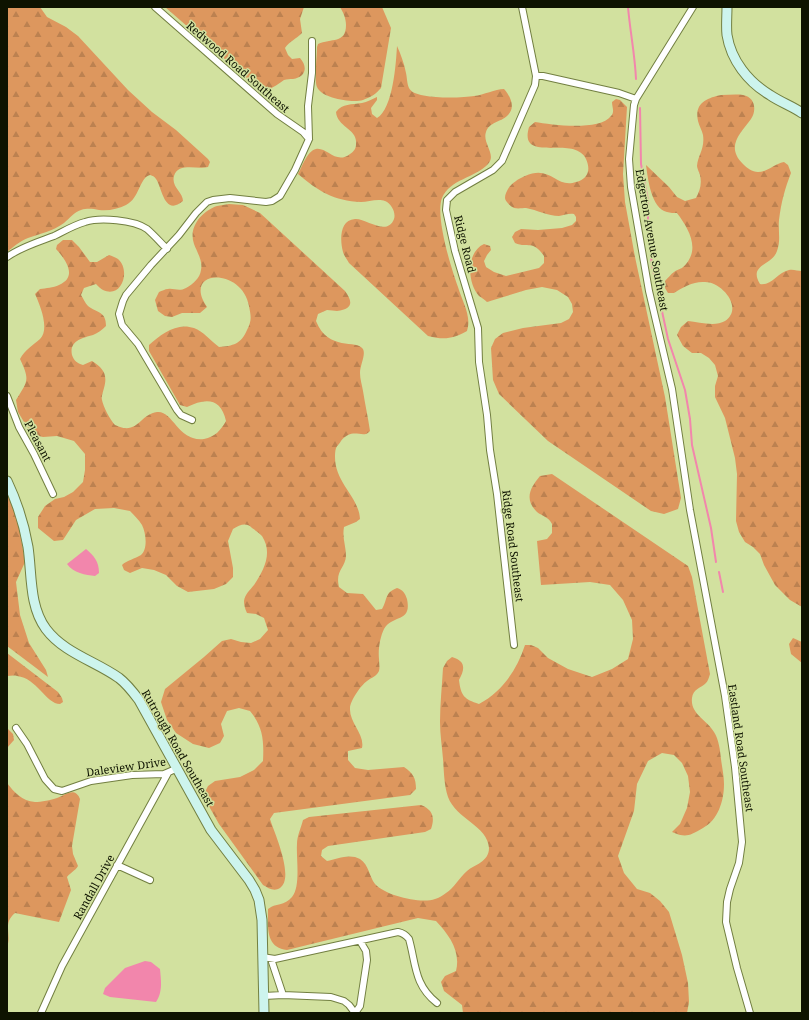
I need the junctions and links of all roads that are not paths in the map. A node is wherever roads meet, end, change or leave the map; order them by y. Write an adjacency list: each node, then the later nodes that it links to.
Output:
1 (155, 7): 9 (street, Redwood Road Southeast)
2 (522, 7): 6 (street)
3 (693, 7): 7 (street)
4 (727, 7): 8 (street)
5 (312, 41): 9 (street)
6 (536, 76): 7 (street); 14 (street, Ridge Road)
7 (636, 99): 16 (street, Edgerton Avenue Southeast)
8 (802, 113)
9 (309, 139): 10 (street)
10 (167, 249): 11 (street); 13 (street)
11 (7, 257)
12 (7, 396): 17 (street, Pleasant)
13 (192, 420)
14 (490, 450): 18 (street, Ridge Road Southeast)
15 (7, 481): 20 (street, Rutrough Road Southeast)
16 (685, 483): 31 (street, Eastland Road Southeast)
17 (53, 494)
18 (514, 644)
19 (16, 728): 21 (street, Daleview Drive)
20 (178, 768): 21 (street, Daleview Drive); 25 (street, Rutrough Road Southeast)
21 (168, 773): 22 (street, Randall Drive)
22 (117, 866): 23 (street); 29 (street, Randall Drive)
23 (150, 880)
24 (360, 941): 25 (street); 26 (street); 28 (street)
25 (266, 958): 26 (street); 27 (street, Rutrough Road Southeast)
26 (283, 994): 27 (street)
27 (264, 996): 30 (street, Rutrough Road Southeast)
28 (437, 1003)
29 (41, 1013)
30 (264, 1013)
31 (750, 1013)

